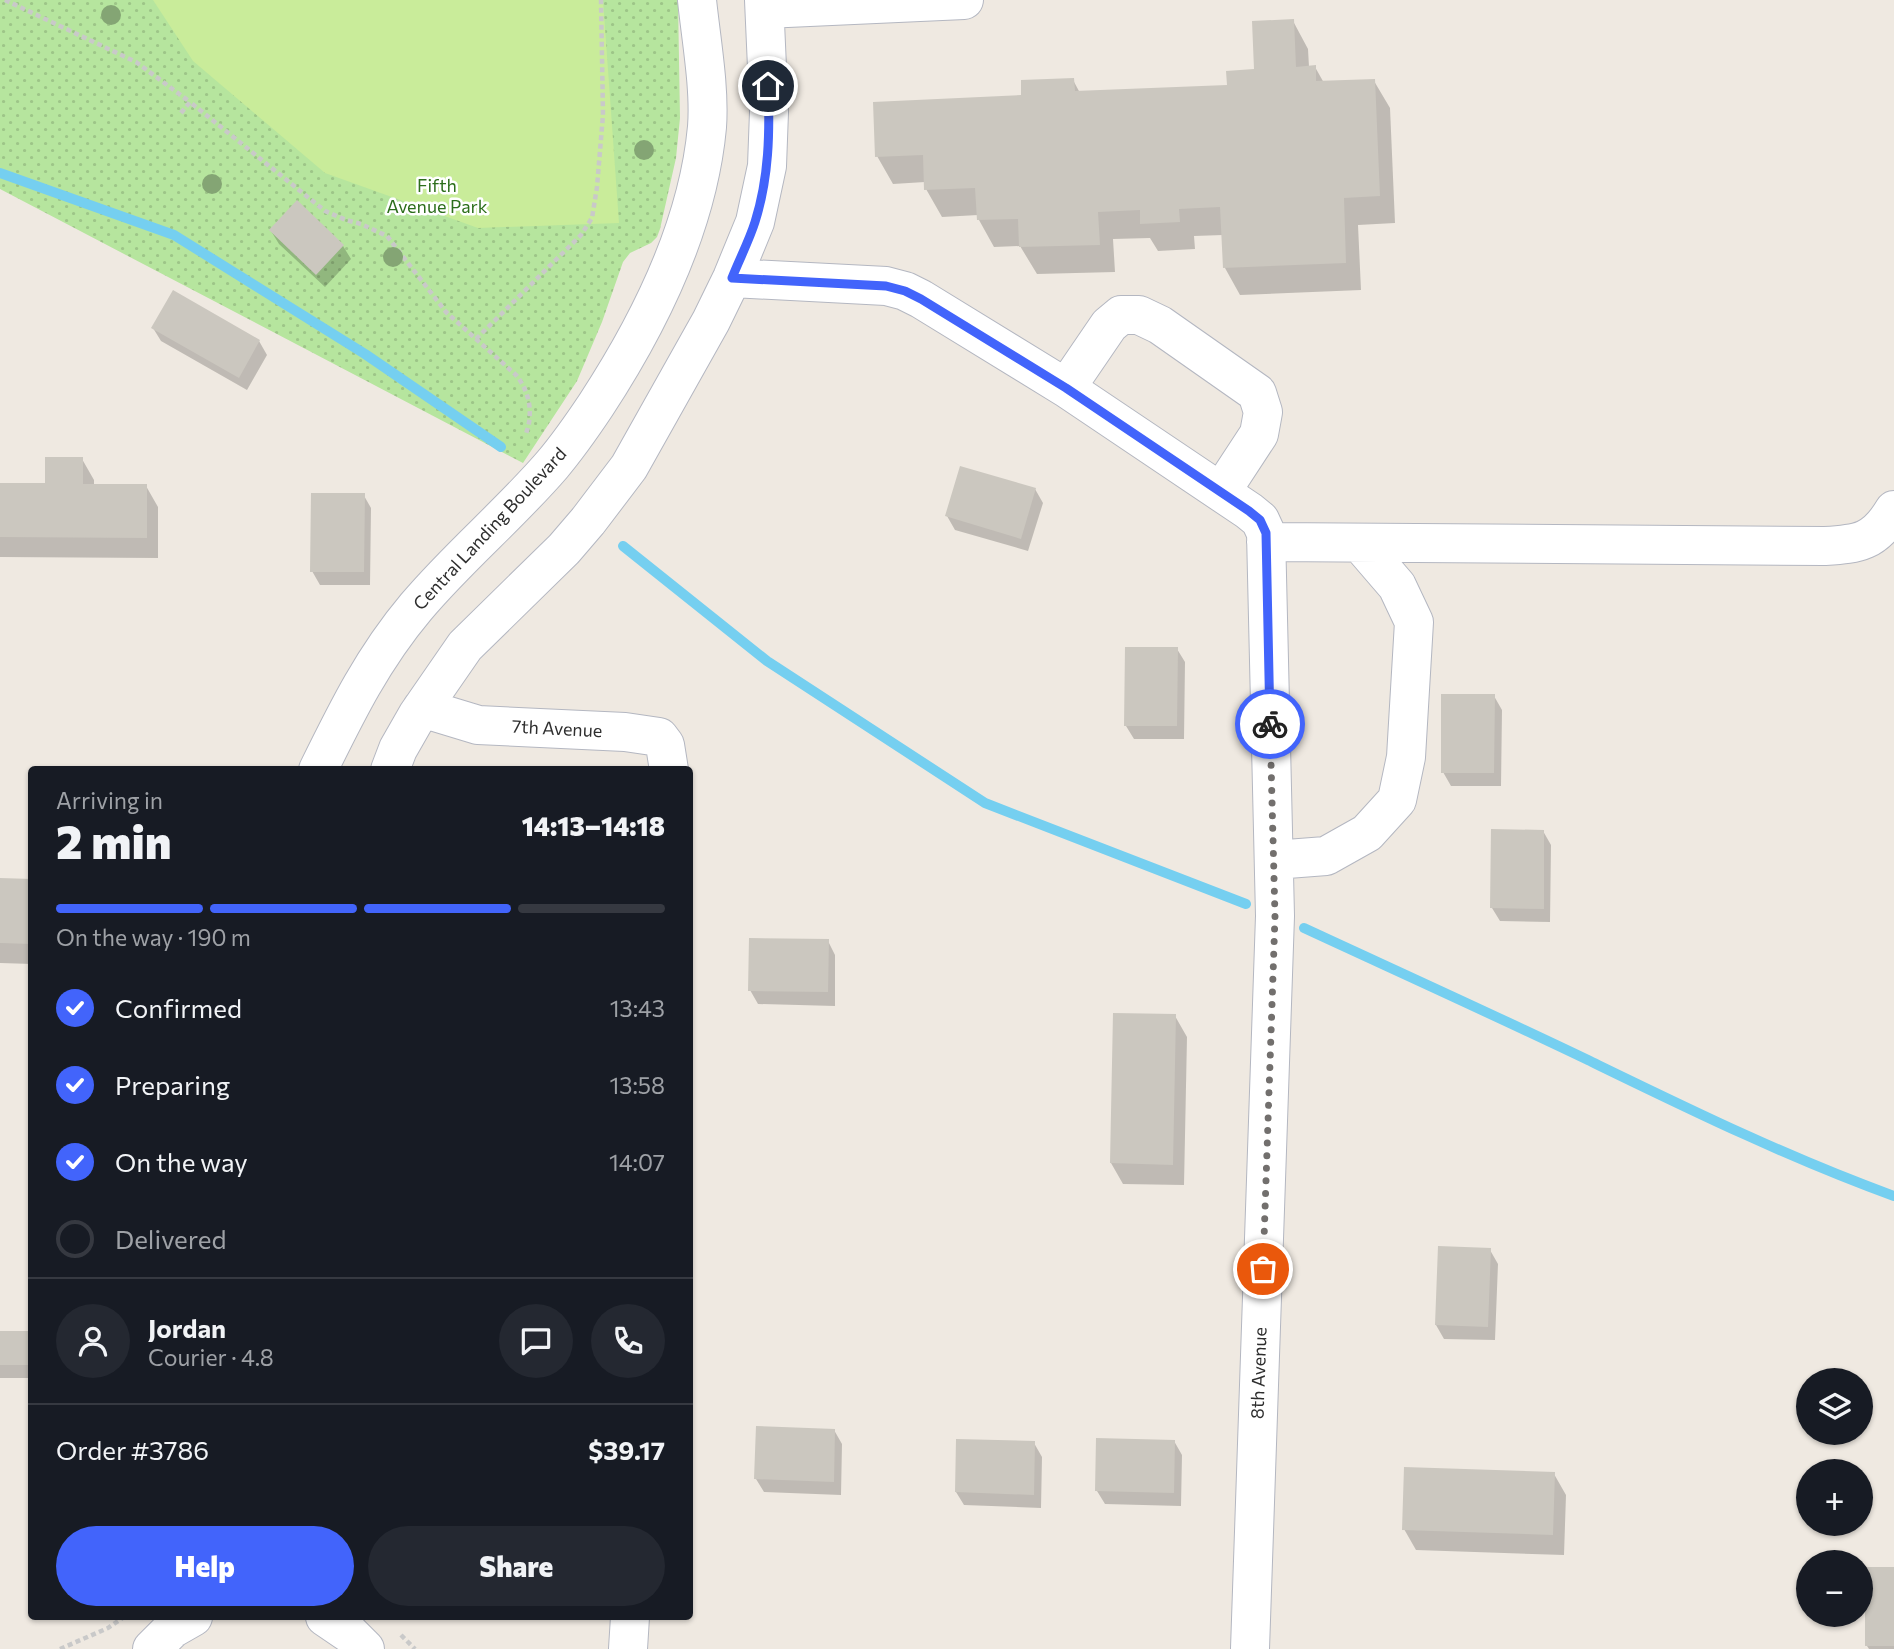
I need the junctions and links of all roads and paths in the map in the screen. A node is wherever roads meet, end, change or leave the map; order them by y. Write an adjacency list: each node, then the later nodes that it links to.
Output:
1 (5, 0): 6 (path)
2 (601, 0): 9 (path)
3 (697, 0): 17 (street, Central Landing Boulevard)
4 (964, 0): 5 (street)
5 (764, 5): 8 (street)
6 (190, 102): 7 (path); 9 (path)
7 (181, 113)
8 (732, 278): 10 (street, 8th Avenue); 16 (street)
9 (476, 339): 11 (path)
10 (1066, 388): 12 (street, 8th Avenue); 12 (street)
11 (519, 446)
12 (1222, 492): 14 (street, 8th Avenue)
13 (1894, 510): 15 (street)
14 (1266, 542): 15 (street); 20 (street, 8th Avenue)
15 (1360, 543): 20 (street)
16 (422, 708): 18 (street); 19 (street, 7th Avenue)
17 (320, 766)
18 (392, 766)
19 (668, 766)
20 (1274, 860): 27 (street, 8th Avenue)
21 (120, 1620): 24 (path)
22 (188, 1620): 25 (street)
23 (629, 1620): 26 (street)
24 (60, 1649)
25 (152, 1649)
26 (628, 1649)
27 (1250, 1649)

